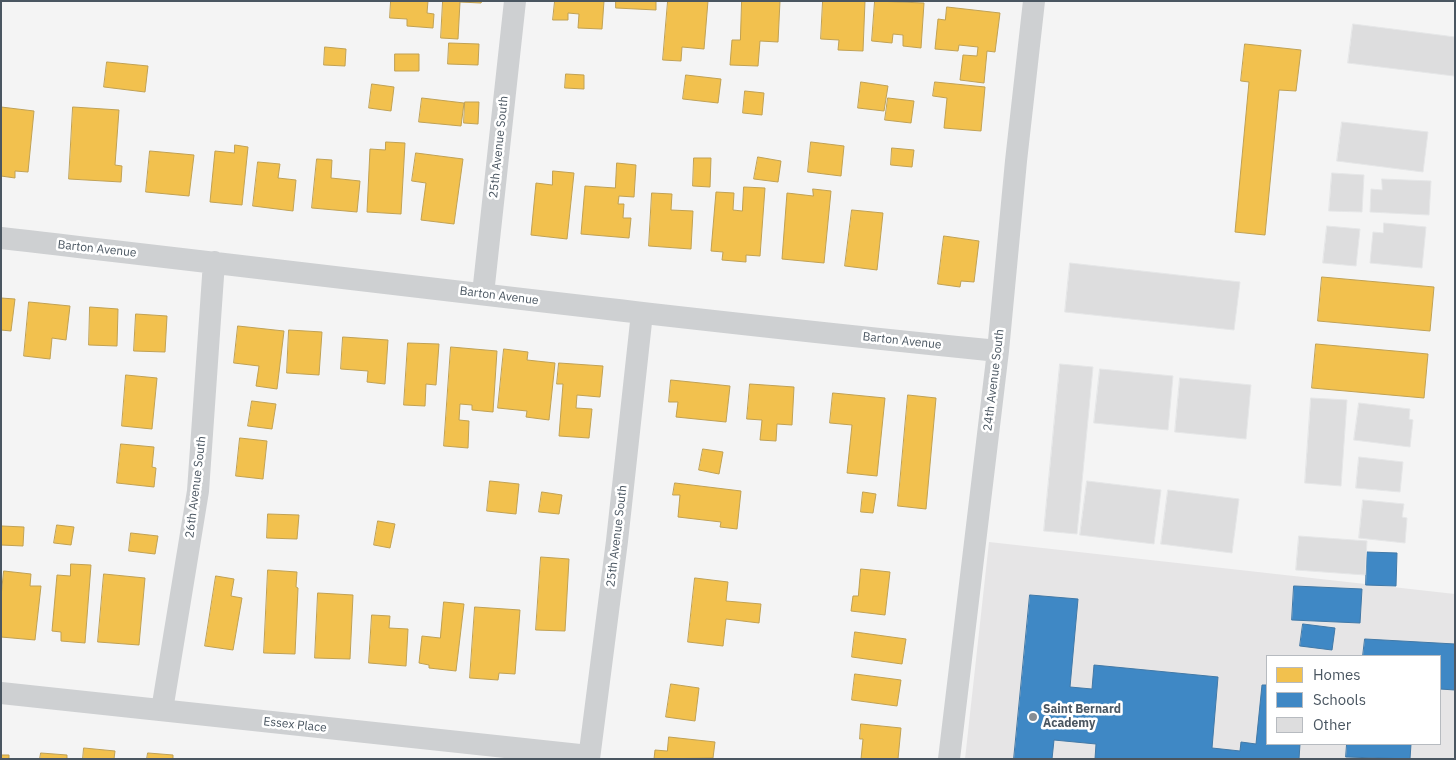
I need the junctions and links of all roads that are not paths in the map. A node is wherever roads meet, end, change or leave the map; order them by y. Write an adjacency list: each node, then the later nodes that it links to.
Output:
1 (516, 1): 5 (street, 25th Avenue South)
2 (1034, 1): 7 (street, 24th Avenue South)
3 (1, 238): 4 (street, Barton Avenue)
4 (214, 262): 5 (street, Barton Avenue); 9 (street, 26th Avenue South)
5 (483, 294): 6 (street, Barton Avenue)
6 (642, 313): 7 (street, Barton Avenue); 10 (street, 25th Avenue South)
7 (998, 351): 11 (street, 24th Avenue South)
8 (1, 693): 9 (street, Essex Place)
9 (162, 710): 10 (street, Essex Place)
10 (589, 757)
11 (949, 759)

